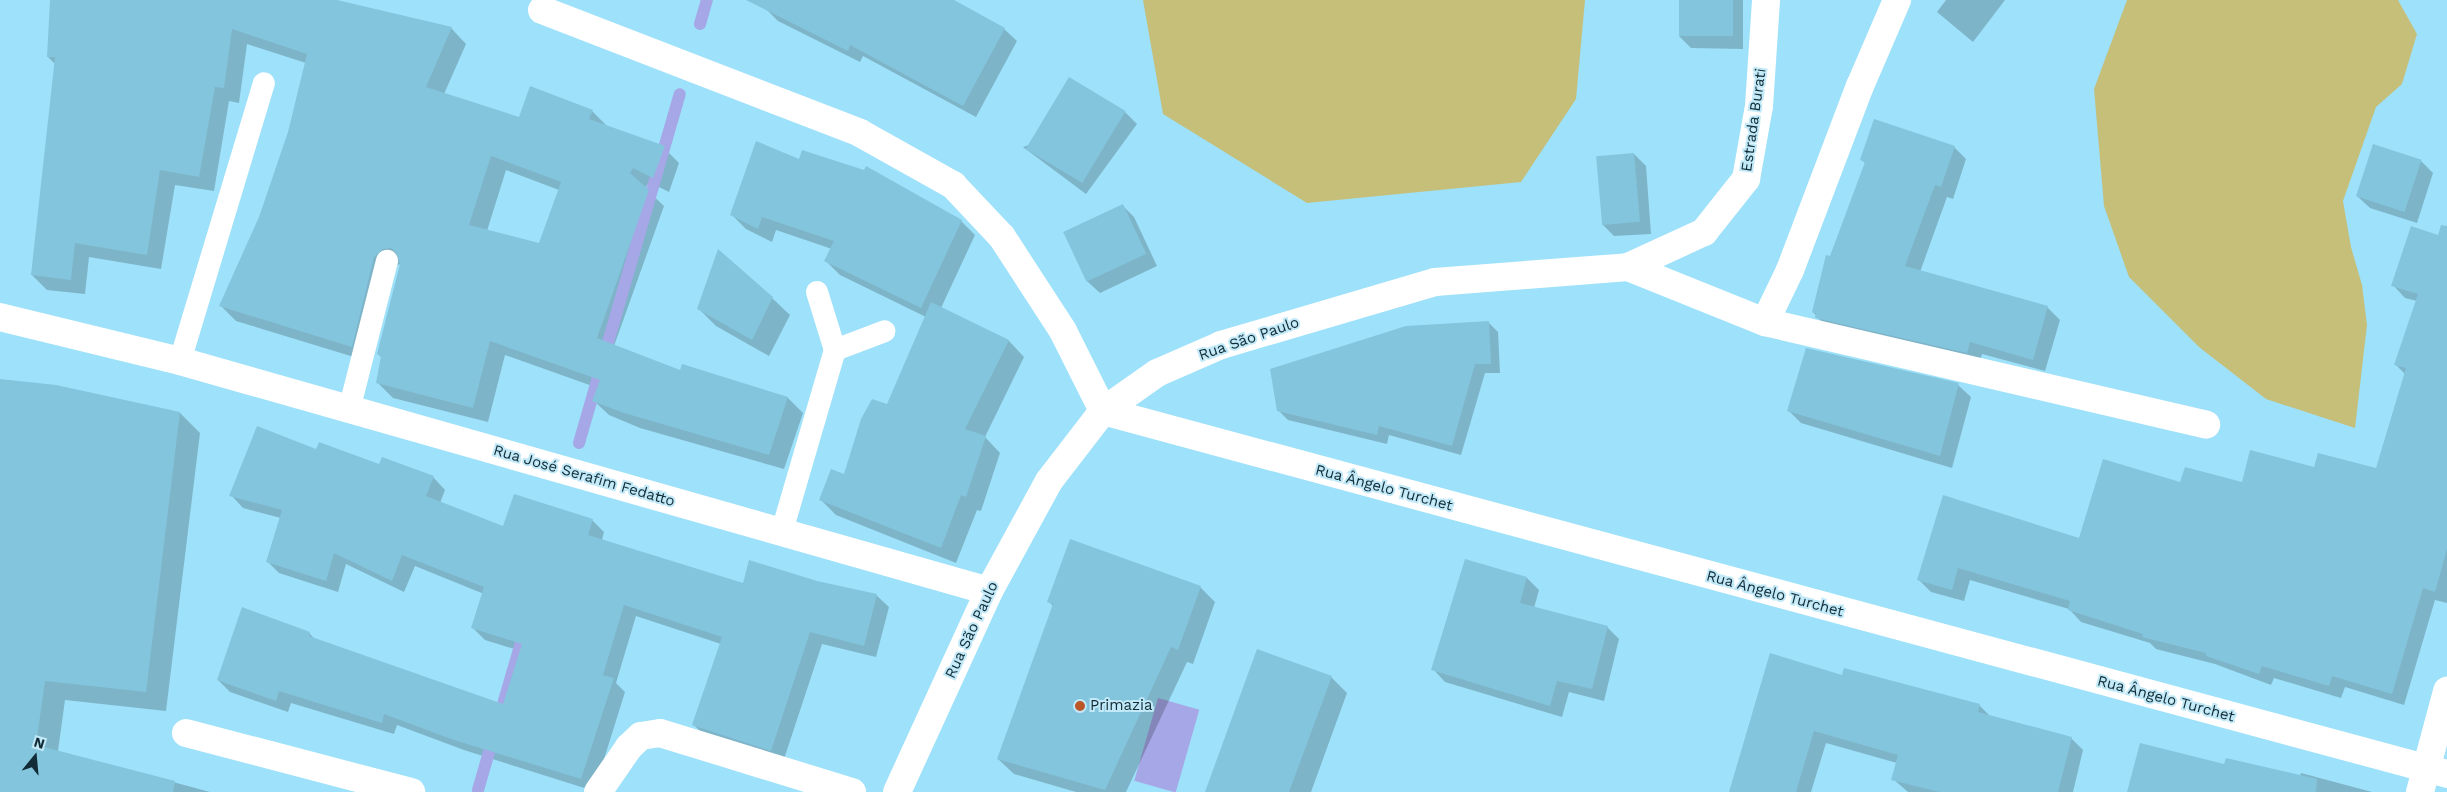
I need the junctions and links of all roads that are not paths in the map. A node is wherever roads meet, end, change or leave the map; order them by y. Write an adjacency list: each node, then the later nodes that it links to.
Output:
1 (1766, 0): 6 (street, Estrada Burati)
2 (1897, 0): 9 (street)
3 (542, 10): 14 (street)
4 (264, 83): 12 (lane)
5 (387, 261): 13 (lane)
6 (1628, 267): 9 (street); 14 (street, Rua São Paulo)
7 (817, 292): 11 (lane)
8 (0, 317): 12 (street, Rua José Serafim Fedatto)
9 (1765, 322): 15 (street)
10 (885, 331): 11 (lane)
11 (835, 350): 16 (lane)
12 (180, 362): 13 (street, Rua José Serafim Fedatto)
13 (349, 410): 16 (street, Rua José Serafim Fedatto)
14 (1103, 411): 17 (street, Rua São Paulo); 20 (street, Rua Ângelo Turchet)
15 (2206, 425)
16 (782, 531): 17 (street, Rua José Serafim Fedatto)
17 (989, 591): 24 (street, Rua São Paulo)
18 (2447, 691): 20 (street)
19 (186, 733): 21 (street)
20 (2431, 778)
21 (411, 792)
22 (598, 792): 23 (street)
23 (852, 792)
24 (897, 792)

